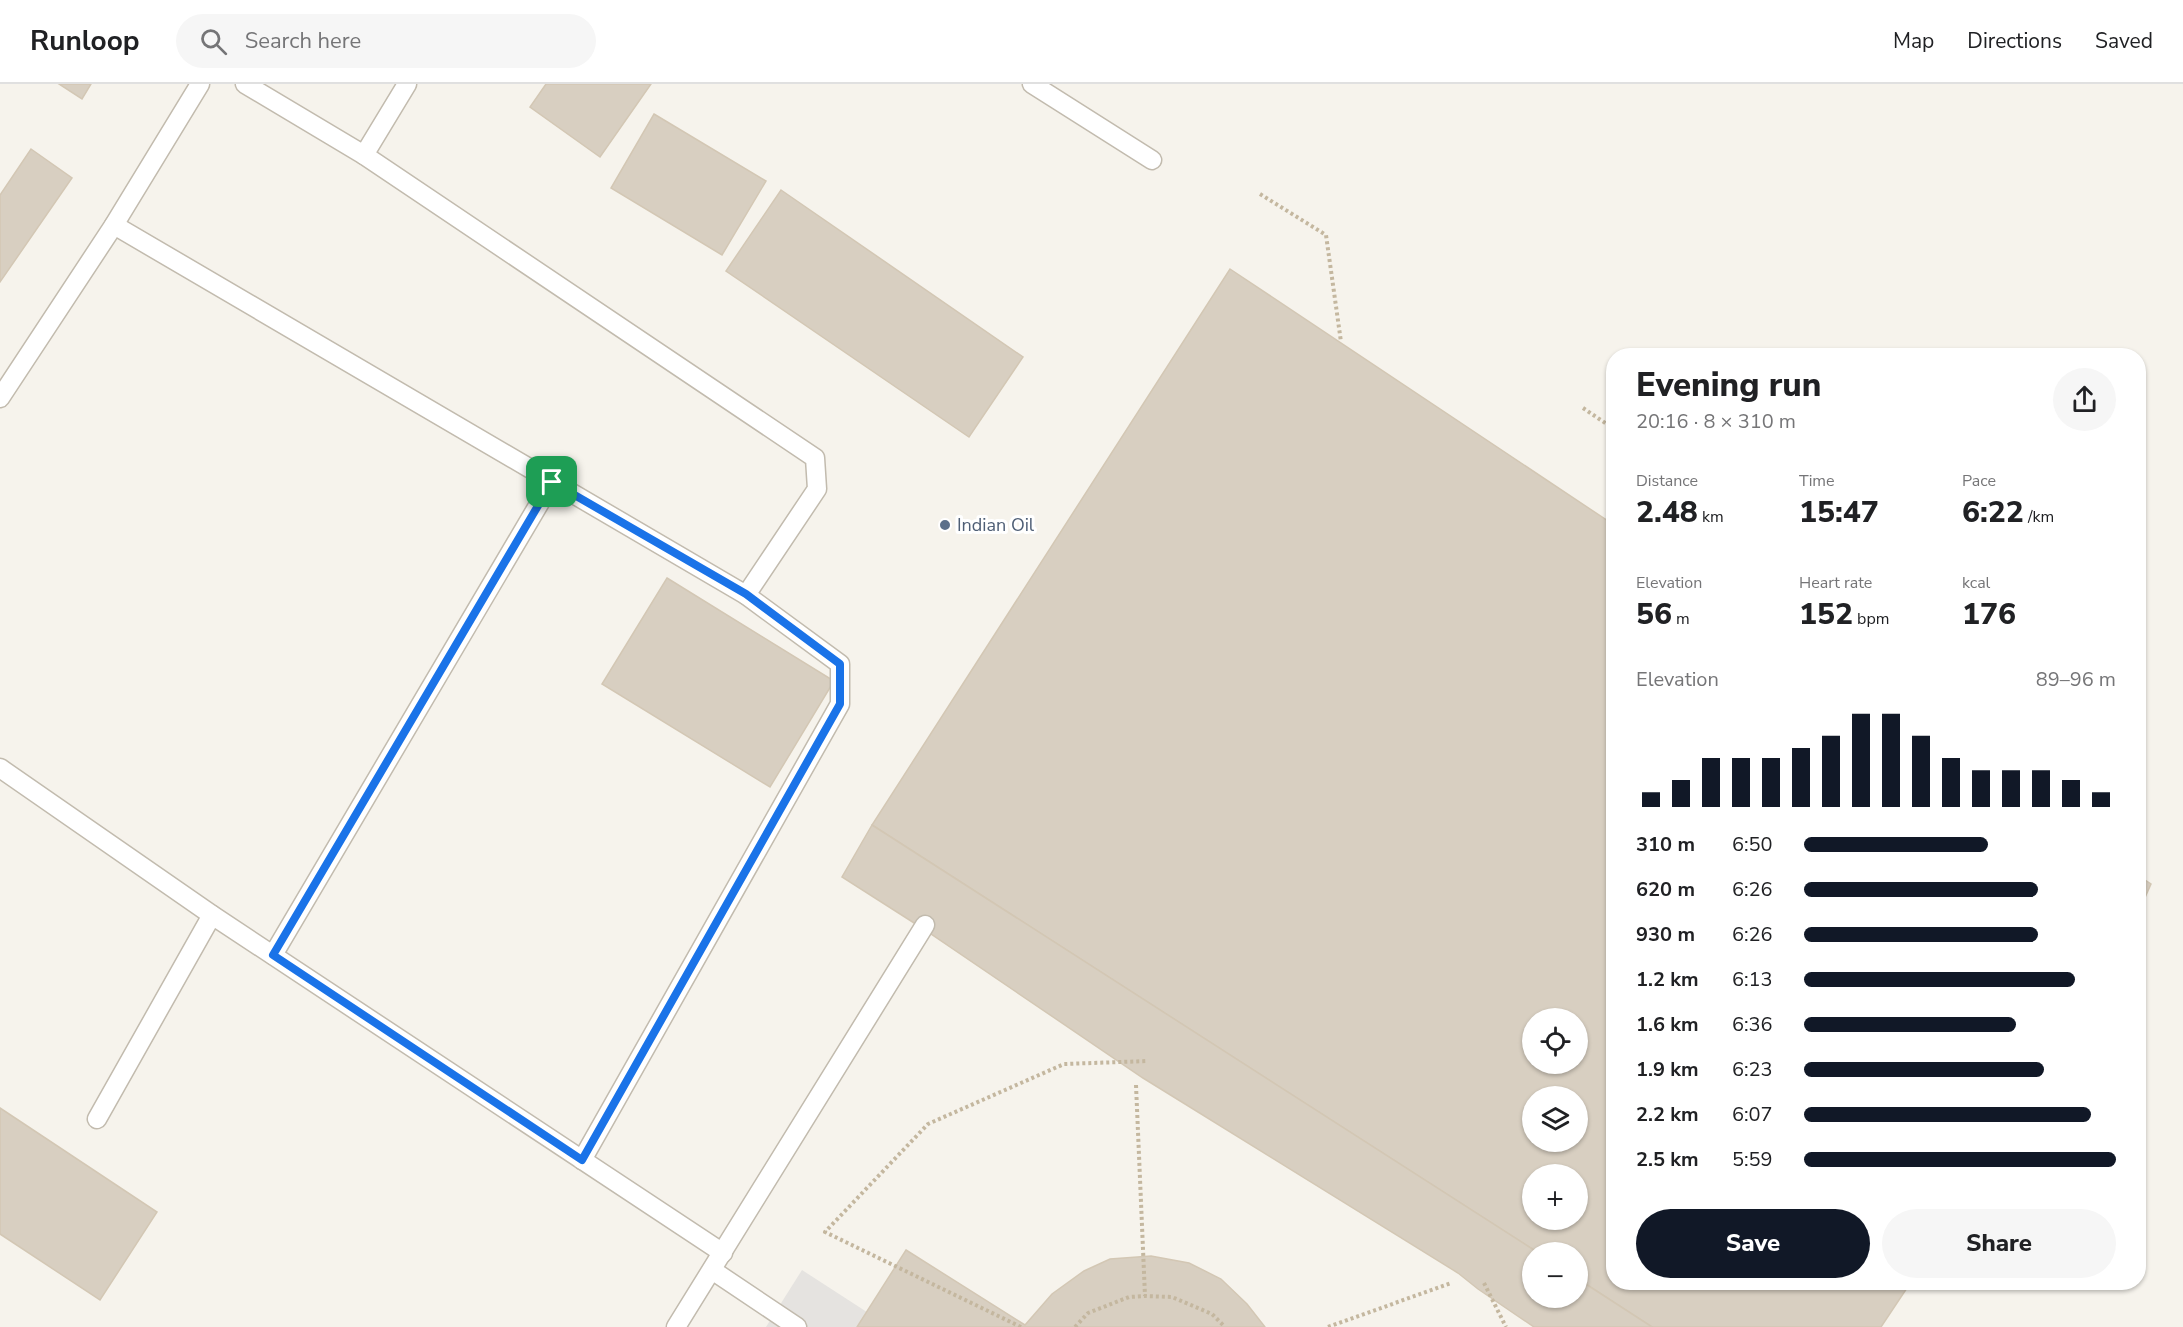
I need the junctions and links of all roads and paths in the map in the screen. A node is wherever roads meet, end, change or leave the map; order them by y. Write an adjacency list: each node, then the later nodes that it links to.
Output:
1 (200, 84): 8 (lane)
2 (245, 84): 5 (lane)
3 (407, 84): 5 (lane)
4 (1032, 84): 6 (lane)
5 (364, 155): 14 (lane)
6 (1152, 160)
7 (1260, 194): 9 (path)
8 (114, 225): 10 (lane); 13 (lane)
9 (1341, 342)
10 (0, 398)
11 (1583, 408): 12 (path)
12 (1606, 424)
13 (552, 482): 14 (lane); 18 (lane)
14 (746, 594): 22 (lane)
15 (0, 768): 16 (lane)
16 (212, 915): 18 (lane); 21 (lane)
17 (925, 925): 23 (lane)
18 (273, 955): 22 (lane)
19 (1148, 1061): 30 (path)
20 (1136, 1085): 27 (path)
21 (96, 1119)
22 (582, 1160): 23 (lane)
23 (723, 1253): 24 (lane)
24 (712, 1270): 28 (lane); 29 (lane)
25 (1451, 1283): 33 (path)
26 (1484, 1283): 34 (path)
27 (1145, 1296): 31 (path); 32 (path)
28 (786, 1324)
29 (676, 1327)
30 (1021, 1327)
31 (1075, 1327)
32 (1225, 1327)
33 (1328, 1327)
34 (1506, 1327)

